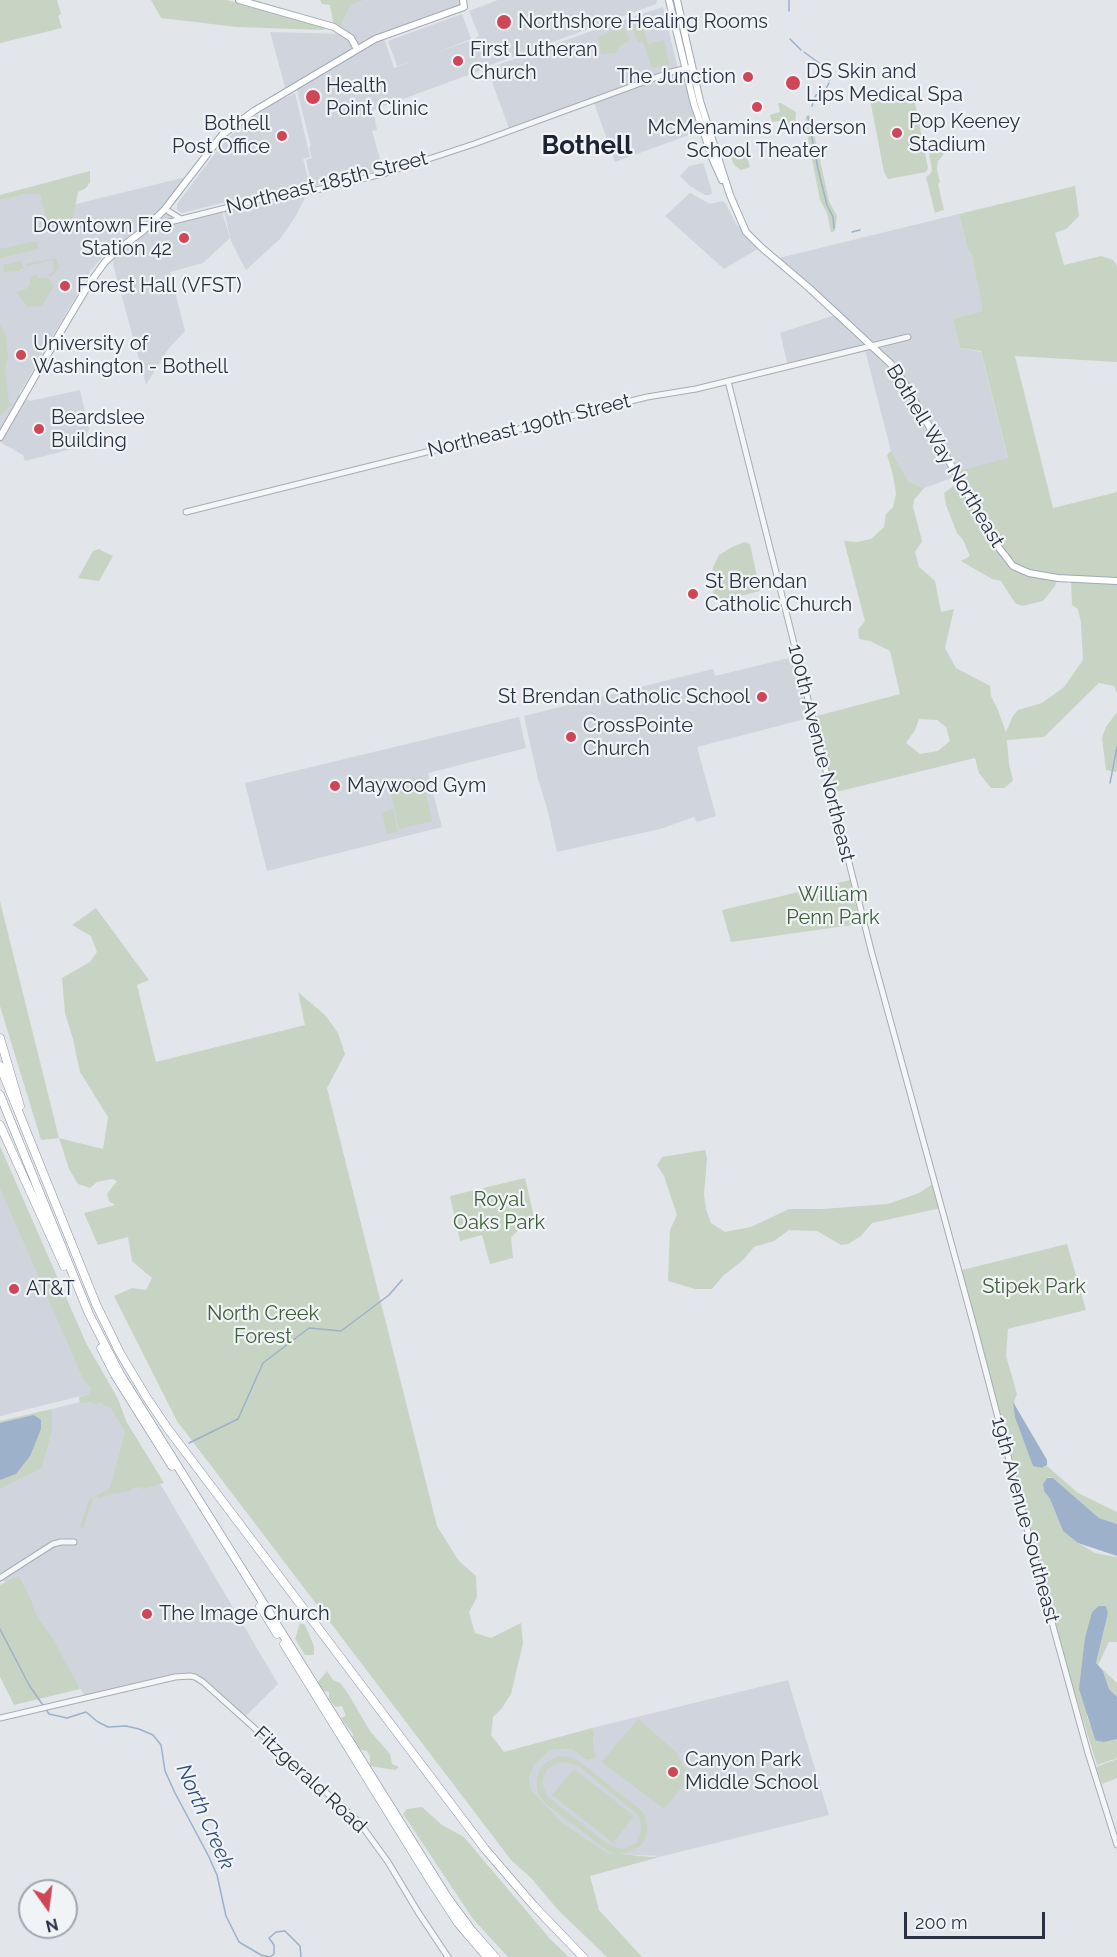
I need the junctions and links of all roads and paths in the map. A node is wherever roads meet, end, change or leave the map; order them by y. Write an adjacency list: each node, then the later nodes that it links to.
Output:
1 (239, 0): 5 (main road)
2 (669, 0): 6 (main road, Bothell Way Northeast)
3 (677, 0): 6 (main road, Bothell Way Northeast)
4 (463, 3): 5 (main road)
5 (357, 49): 7 (main road)
6 (689, 68): 8 (street, Northeast 185th Street); 11 (main road, Bothell Way Northeast)
7 (165, 209): 8 (street); 9 (main road)
8 (181, 219): 9 (street, Northeast 185th Street)
9 (146, 228): 13 (main road)
10 (908, 337): 11 (street, Northeast 190th Street)
11 (874, 346): 12 (street, Northeast 190th Street); 15 (main road, Bothell Way Northeast)
12 (728, 381): 14 (street, Northeast 190th Street); 23 (street, 100th Avenue Northeast)
13 (0, 437)
14 (186, 512)
15 (1117, 581)
16 (0, 1038): 22 (highway)
17 (0, 1066): 22 (highway)
18 (0, 1076): 32 (highway)
19 (0, 1095): 26 (highway)
20 (0, 1107): 24 (highway)
21 (0, 1125): 24 (highway)
22 (27, 1133): 32 (highway)
23 (937, 1194): 29 (street, 19th Avenue Southeast)
24 (64, 1267): 26 (highway)
25 (74, 1542): 27 (street)
26 (224, 1544): 30 (highway); 31 (highway)
27 (0, 1578)
28 (0, 1718): 33 (street, Fitzgerald Road)
29 (1117, 1845)
30 (428, 1877): 31 (highway); 34 (highway)
31 (436, 1880): 35 (highway)
32 (580, 1954)
33 (448, 1957)
34 (487, 1957)
35 (495, 1957)

